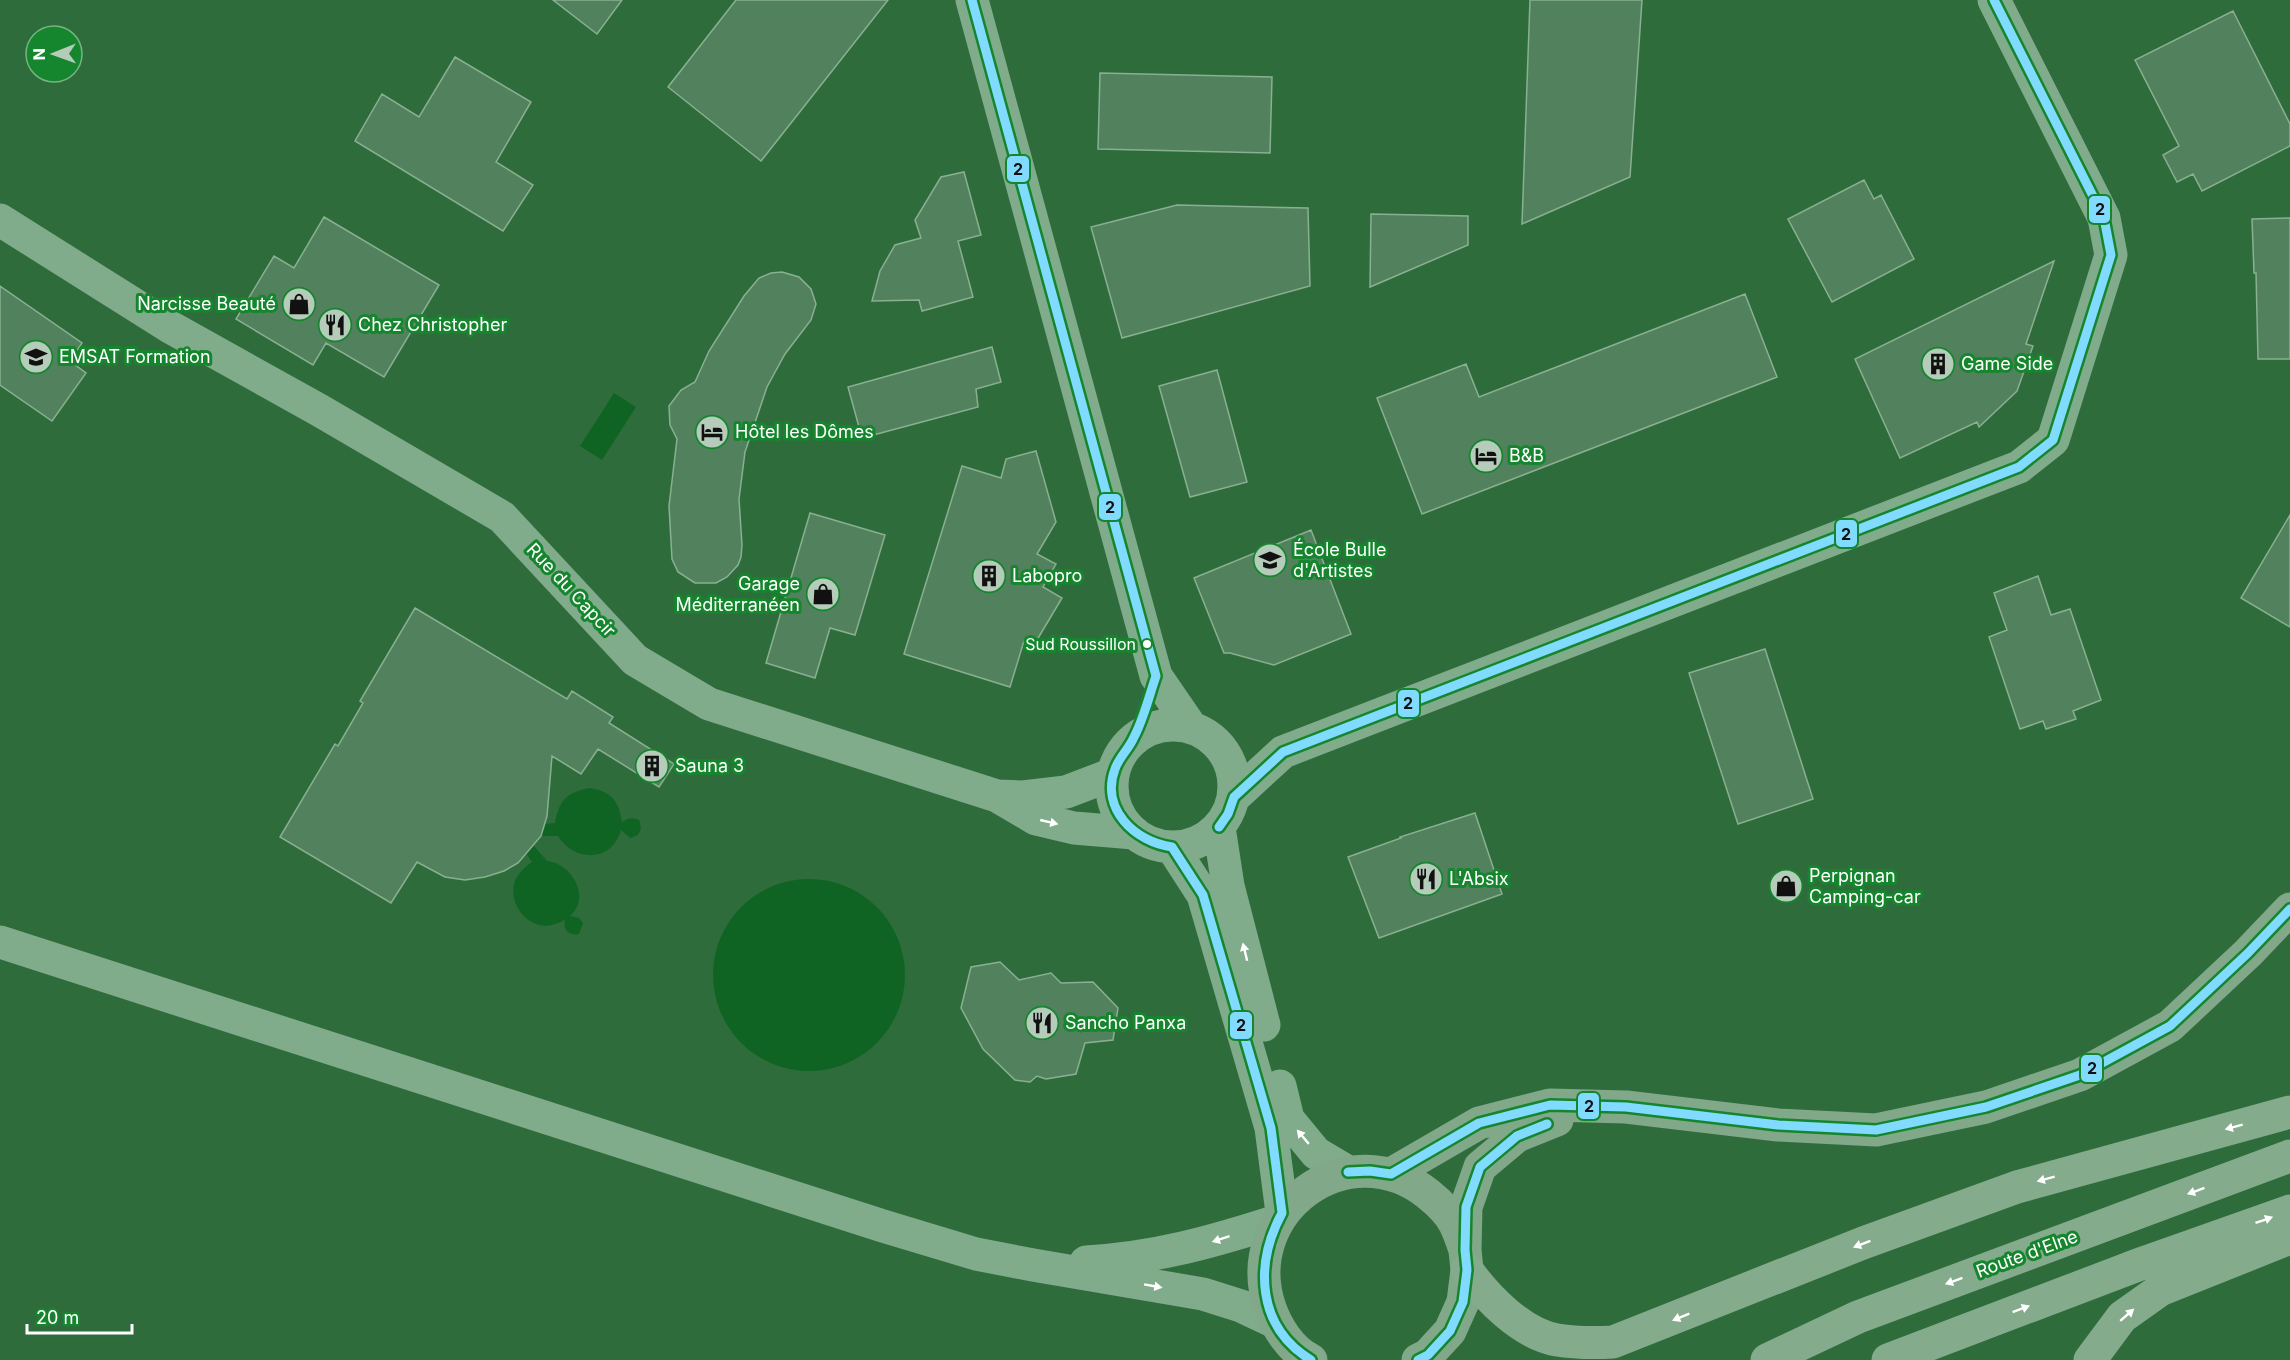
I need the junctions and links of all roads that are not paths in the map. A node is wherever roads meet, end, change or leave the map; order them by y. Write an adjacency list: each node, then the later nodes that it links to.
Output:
1 (972, 0): 4 (street)
2 (1994, 0): 8 (street)
3 (0, 220): 10 (street, Rue du Capcir)
4 (1156, 676): 5 (street); 6 (street)
5 (1191, 727): 6 (street); 7 (street)
6 (1133, 740): 9 (street)
7 (1220, 745): 8 (street); 11 (street)
8 (1283, 752): 11 (street)
9 (1113, 774): 10 (street, Rue du Capcir); 13 (street)
10 (998, 796): 13 (street, Rue du Capcir, one-way to 13)
11 (1234, 797): 12 (street)
12 (1219, 827): 14 (street); 20 (street, one-way to 12)
13 (1134, 833): 14 (street)
14 (1172, 847): 23 (street)
15 (2290, 909): 17 (main road)
16 (0, 942): 26 (street)
17 (1626, 1107): 21 (main road); 25 (main road)
18 (2290, 1112): 25 (highway, one-way to 25)
19 (2290, 1156): 30 (highway, Route d'Elne, one-way to 30)
20 (1348, 1172): 21 (main road); 23 (main road)
21 (1391, 1174): 25 (main road)
22 (2290, 1211): 31 (highway, one-way to 22)
23 (1280, 1217): 26 (street, one-way to 26); 27 (main road)
24 (2290, 1238): 32 (highway, one-way to 24)
25 (1466, 1260): 29 (main road)
26 (1033, 1265): 27 (street, one-way to 27)
27 (1275, 1322): 28 (main road)
28 (1309, 1359)
29 (1418, 1360)
30 (1767, 1360)
31 (1888, 1360)
32 (2090, 1360)

